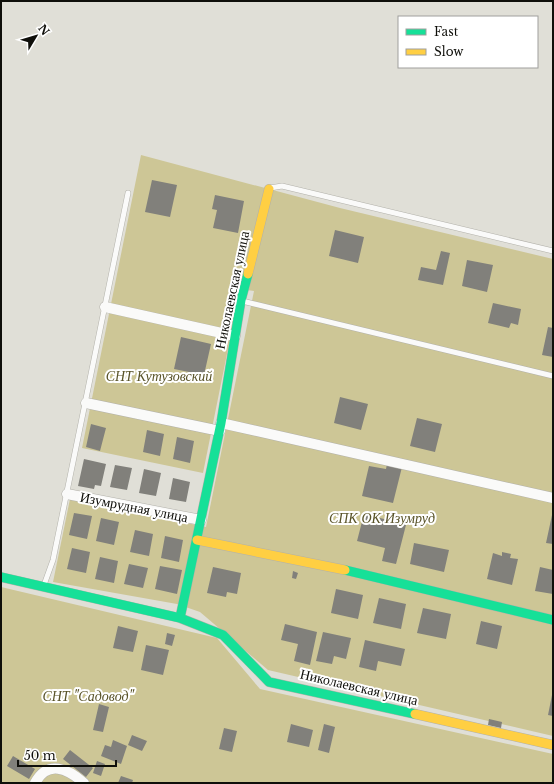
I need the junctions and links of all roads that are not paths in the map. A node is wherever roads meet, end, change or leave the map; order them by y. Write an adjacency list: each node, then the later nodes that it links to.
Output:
1 (269, 188): 3 (lane); 4 (street, Николаевская улица)
2 (128, 193): 5 (lane)
3 (553, 251)
4 (241, 300): 6 (street, Николаевская улица); 7 (lane)
5 (105, 307): 6 (street); 8 (lane)
6 (236, 336): 9 (street, Николаевская улица)
7 (553, 376)
8 (86, 403): 9 (street); 10 (lane)
9 (220, 427): 11 (street); 12 (street, Николаевская улица)
10 (67, 494): 12 (street, Изумрудная улица); 15 (lane)
11 (553, 498)
12 (201, 520): 13 (street, Николаевская улица)
13 (197, 540): 16 (street, Николаевская улица); 17 (street)
14 (1, 577): 15 (street, Николаевская улица)
15 (42, 588): 16 (street, Николаевская улица)
16 (180, 618): 18 (street, Николаевская улица)
17 (553, 620)
18 (553, 745)
19 (35, 783): 20 (street)
20 (84, 783)

